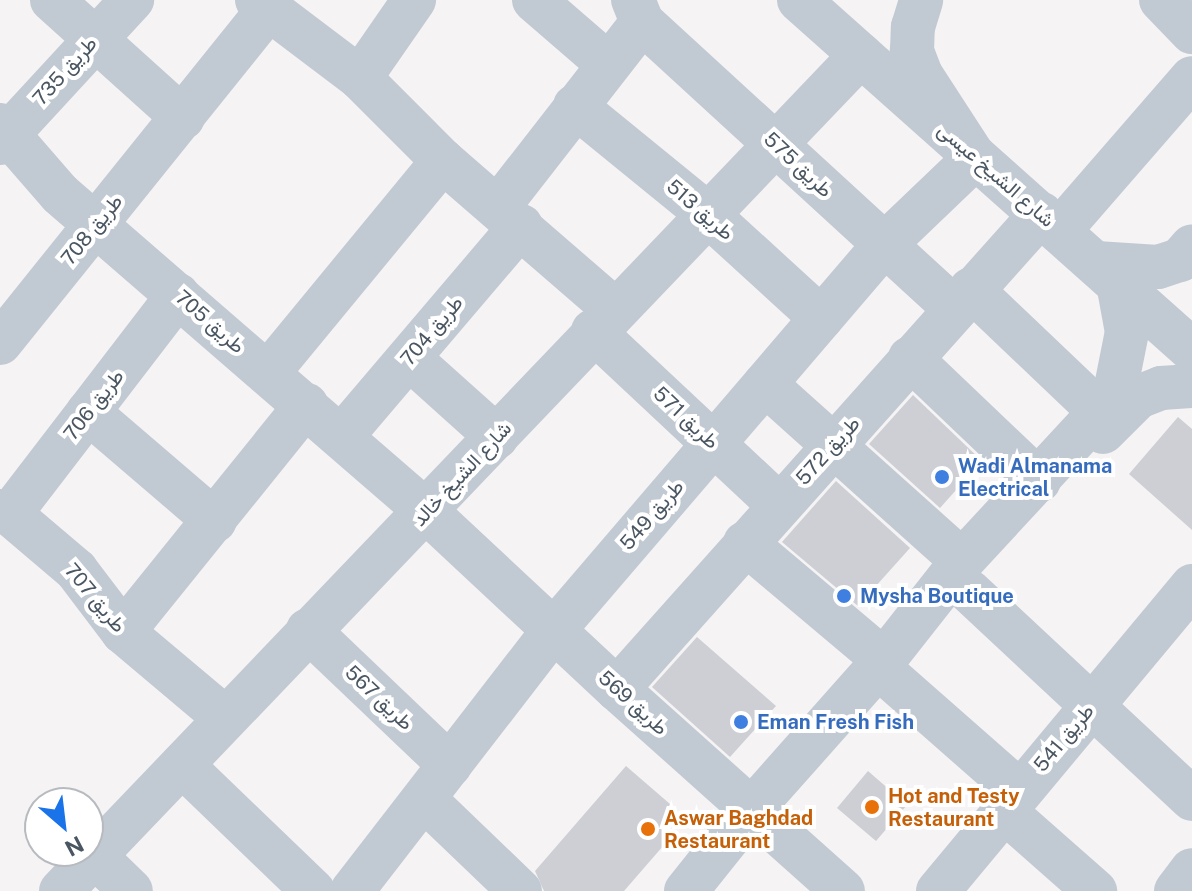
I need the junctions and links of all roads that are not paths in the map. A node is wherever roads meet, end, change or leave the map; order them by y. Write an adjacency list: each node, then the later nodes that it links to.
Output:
1 (52, 0): 11 (street)
2 (132, 0): 11 (street, طريق 735)
3 (414, 0): 14 (street)
4 (534, 0): 13 (street)
5 (799, 0): 12 (street, شارع الشيخ عيسى)
6 (921, 0): 20 (street)
7 (1161, 0): 10 (street)
8 (262, 5): 14 (street, طريق 571); 17 (street, طريق 708)
9 (638, 11): 13 (street, طريق 704); 19 (street, طريق 575)
10 (1192, 32)
11 (94, 38): 17 (street); 18 (street, طريق 735)
12 (861, 55): 19 (street, شارع الشيخ خالد); 20 (street, شارع الشيخ عيسى)
13 (608, 64): 16 (street, طريق 704)
14 (360, 78): 21 (street, طريق 571)
15 (1192, 78): 24 (street, طريق 572)
16 (575, 106): 22 (street, طريق 513); 23 (street, طريق 704)
17 (183, 118): 25 (street, طريق 708)
18 (3, 134): 25 (street, طريق 705)
19 (774, 142): 22 (street, شارع الشيخ خالد); 26 (street, طريق 575)
20 (975, 158): 24 (street, شارع الشيخ عيسى); 26 (street, طريق 549)
21 (443, 161): 23 (street, طريق 571); 37 (street)
22 (706, 213): 31 (street, طريق 513); 32 (street, شارع الشيخ خالد)
23 (510, 216): 32 (street, طريق 571); 35 (street, طريق 704)
24 (1050, 222): 28 (street, شارع الشيخ عيسى); 30 (street, طريق 572)
25 (96, 225): 29 (street, طريق 705); 33 (street, طريق 708)
26 (884, 245): 30 (street, طريق 575); 31 (street, طريق 549)
27 (1192, 246): 28 (street)
28 (1107, 273): 34 (street, شارع الشيخ عيسى); 42 (street)
29 (178, 295): 37 (street, طريق 705); 41 (street, طريق 706)
30 (962, 299): 36 (street, طريق 572); 42 (street, طريق 575)
31 (821, 318): 38 (street, طريق 549)
32 (604, 320): 44 (street, شارع الشيخ خالد); 45 (street, طريق 571)
33 (4, 330)
34 (1192, 350)
35 (409, 358): 43 (street, طريق 704); 44 (street)
36 (910, 358): 46 (street, طريق 572); 47 (street)
37 (268, 373): 40 (street, طريق 705)
38 (765, 384): 45 (street, طريق 549); 46 (street)
39 (1192, 386): 53 (street)
40 (306, 405): 43 (street, طريق 705); 51 (street)
41 (88, 412): 50 (street, طريق 706); 51 (street)
42 (1100, 412): 47 (street)
43 (342, 436): 49 (street, طريق 705)
44 (497, 437): 49 (street, شارع الشيخ خالد)
45 (714, 443): 48 (street, طريق 571); 56 (street, طريق 549)
46 (832, 446): 48 (street, طريق 572); 53 (street)
47 (1039, 481): 53 (street)
48 (779, 505): 52 (street, طريق 572)
49 (427, 512): 55 (street, شارع الشيخ خالد); 56 (street, طريق 569)
50 (5, 513): 57 (street, طريق 707)
51 (215, 521): 57 (street)
52 (745, 543): 58 (street); 59 (street, طريق 572)
53 (965, 576): 58 (street); 60 (street)
54 (1190, 593): 60 (street, طريق 541)
55 (308, 630): 61 (street, شارع الشيخ خالد); 63 (street, طريق 567)
56 (554, 630): 59 (street, طريق 569); 63 (street, طريق 549)
57 (123, 632): 61 (street, طريق 707)
58 (889, 670): 66 (street); 67 (street)
59 (617, 689): 67 (street, طريق 569)
60 (1091, 705): 65 (street); 66 (street, طريق 541)
61 (225, 718): 62 (street, شارع الشيخ خالد)
62 (182, 765): 68 (street, شارع الشيخ خالد); 74 (street)
63 (450, 765): 64 (street, طريق 549)
64 (424, 799): 75 (street, طريق 549); 76 (street)
65 (1192, 799)
66 (1011, 800): 80 (street, طريق 541); 81 (street)
67 (762, 820): 77 (street); 78 (street); 79 (street, طريق 569)
68 (104, 847)
69 (104, 865): 73 (street)
70 (84, 867): 72 (street, شارع الشيخ خالد)
71 (1192, 870): 82 (street)
72 (61, 891)
73 (131, 891)
74 (313, 891)
75 (352, 891)
76 (520, 891)
77 (686, 891)
78 (721, 891)
79 (843, 891)
80 (938, 891)
81 (1095, 891)
82 (1176, 891)

